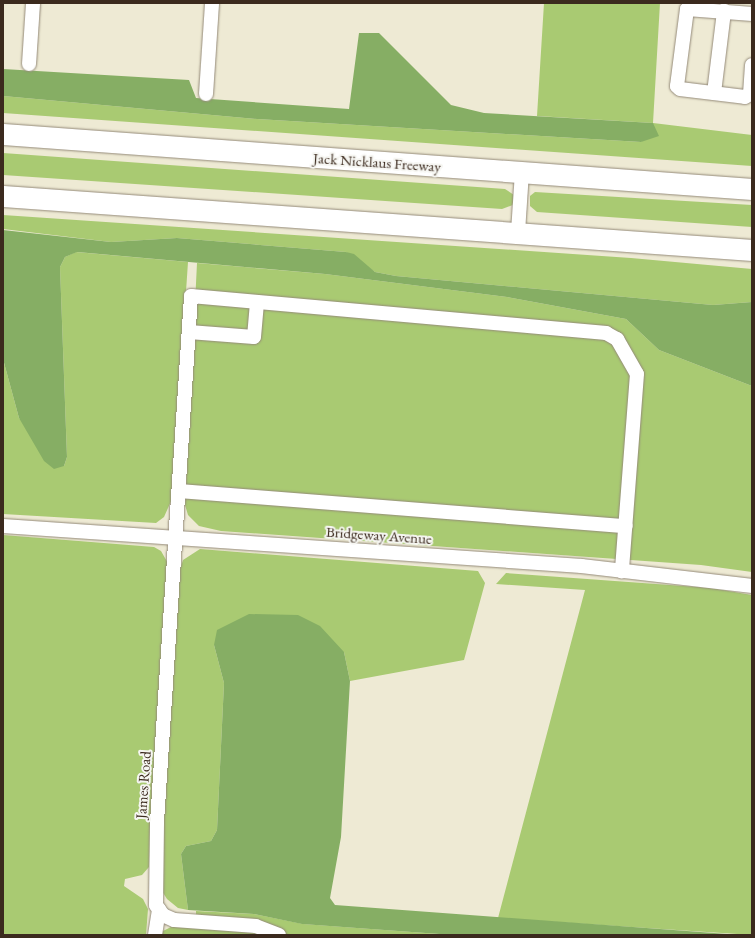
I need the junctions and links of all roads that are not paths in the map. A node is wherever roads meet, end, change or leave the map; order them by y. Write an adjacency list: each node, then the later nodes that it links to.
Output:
1 (33, 3): 5 (street)
2 (212, 3): 8 (street)
3 (718, 8): 4 (street); 7 (street); 7 (street)
4 (752, 14)
5 (29, 64)
6 (752, 65): 7 (street)
7 (714, 93)
8 (206, 94)
9 (3, 134): 10 (highway, Jack Nicklaus Freeway)
10 (522, 172): 11 (highway, Jack Nicklaus Freeway); 13 (street)
11 (752, 189)
12 (3, 196): 13 (highway)
13 (518, 232): 14 (highway)
14 (752, 250)
15 (258, 302): 16 (street); 16 (street, James Road); 19 (street)
16 (189, 332): 17 (street, James Road)
17 (179, 491): 19 (street); 20 (street, James Road)
18 (3, 526): 20 (street, Bridgeway Avenue)
19 (626, 526): 21 (street)
20 (176, 538): 21 (street, Bridgeway Avenue); 23 (street, James Road)
21 (622, 571): 22 (street, Bridgeway Avenue)
22 (752, 586)
23 (159, 909): 24 (street); 25 (street)
24 (155, 935)
25 (279, 935)

